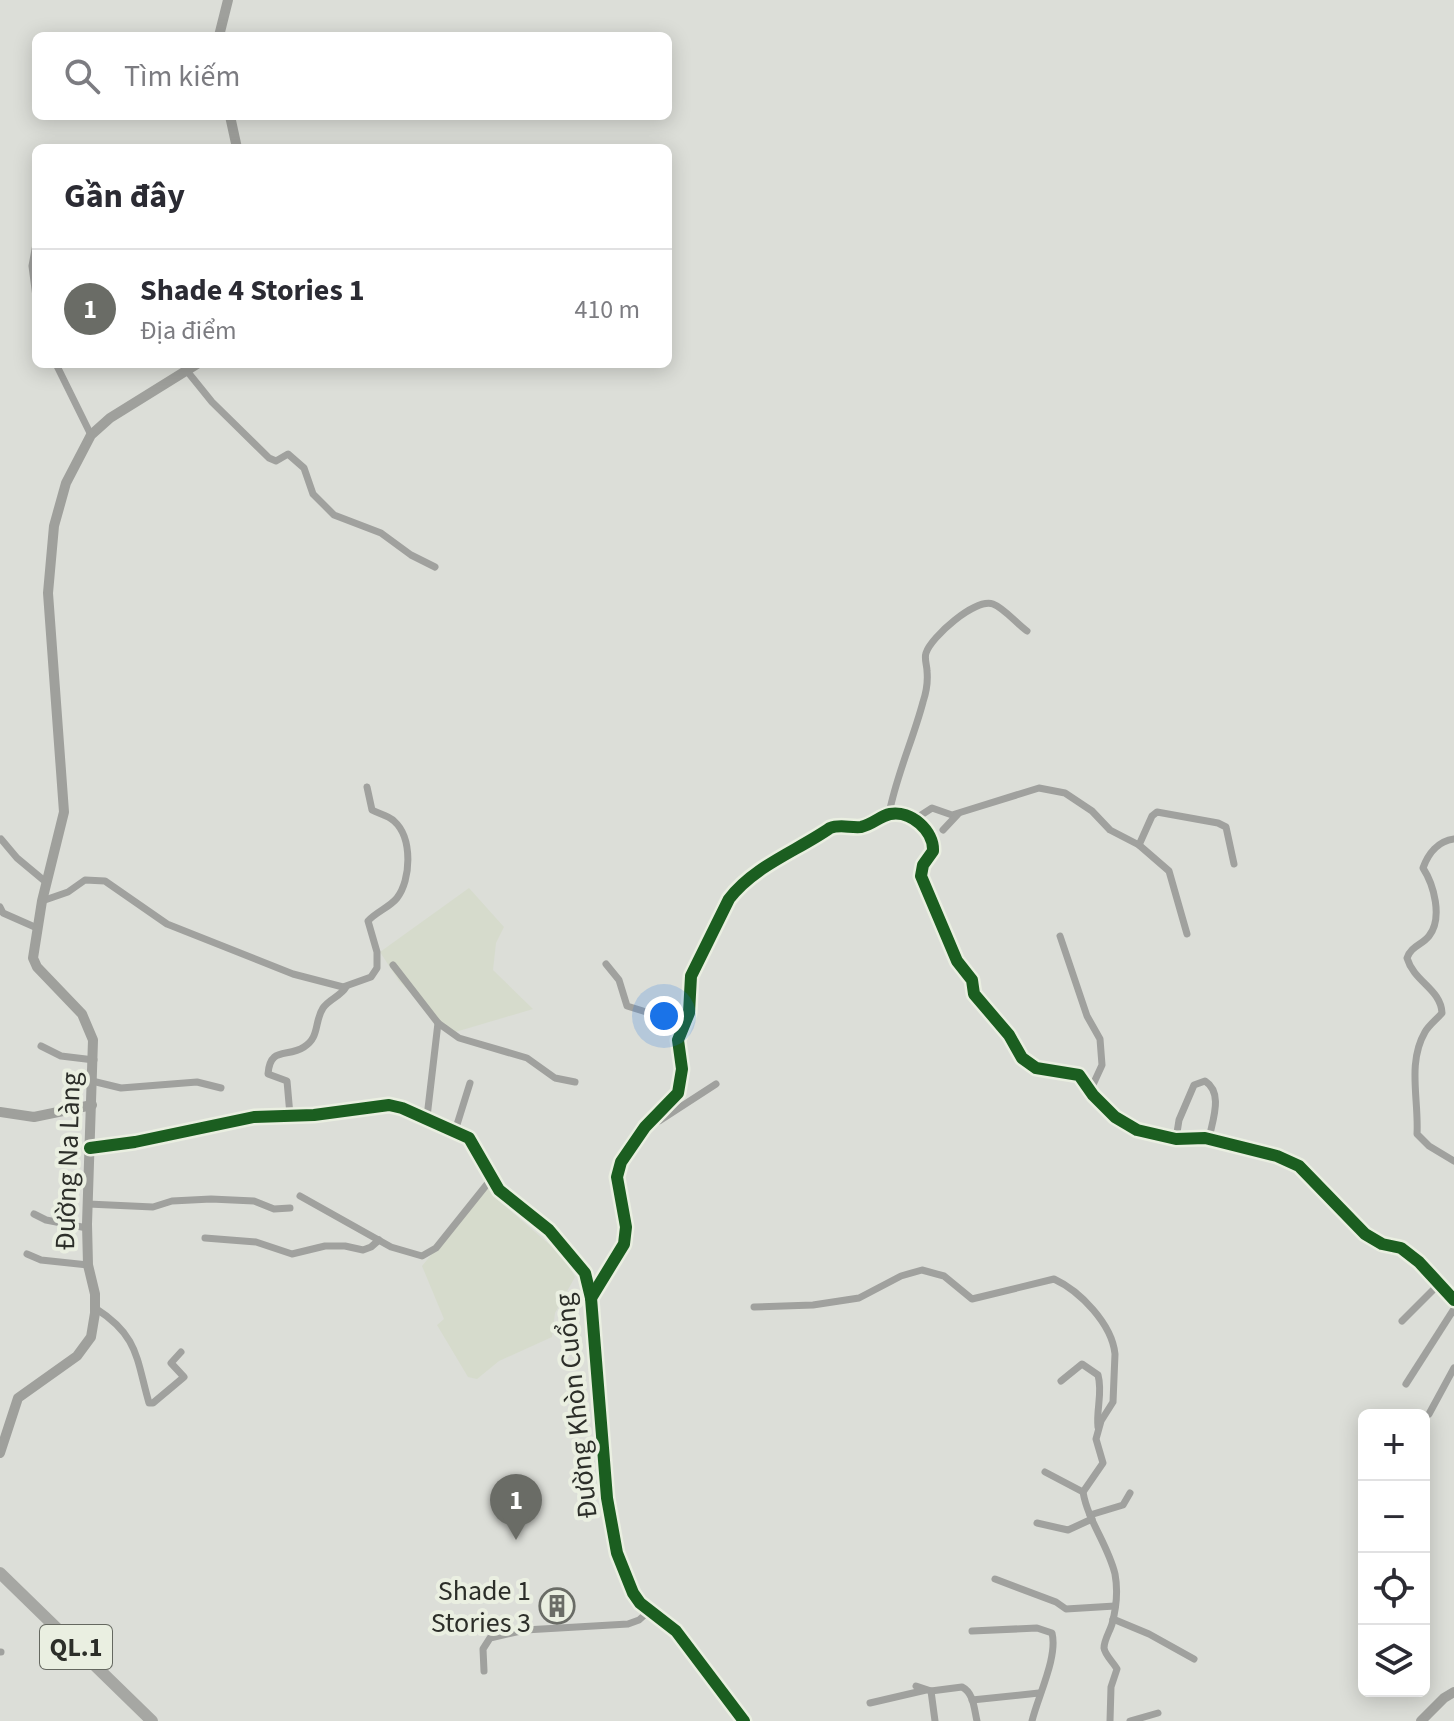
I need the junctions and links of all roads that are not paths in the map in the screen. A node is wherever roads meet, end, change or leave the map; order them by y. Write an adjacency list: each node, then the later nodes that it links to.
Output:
1 (228, 0): 2 (main road)
2 (220, 32)
3 (231, 120): 4 (main road)
4 (236, 144)
5 (58, 368): 8 (street)
6 (191, 368): 7 (main road)
7 (187, 371): 8 (main road); 9 (street)
8 (91, 435): 20 (main road, Đường Na Làng)
9 (435, 567)
10 (1027, 631): 13 (street)
11 (367, 787): 28 (street)
12 (959, 813): 14 (street); 15 (street); 18 (street)
13 (889, 814): 14 (street); 30 (street)
14 (915, 819): 38 (street)
15 (943, 830)
16 (1, 839): 20 (street)
17 (1454, 839): 48 (street)
18 (1139, 845): 19 (street); 24 (street)
19 (1234, 864)
20 (47, 883): 21 (main road, Đường Na Làng)
21 (42, 901): 23 (main road, Đường Na Làng); 28 (street)
22 (0, 907): 23 (street)
23 (37, 928): 32 (main road, Đường Na Làng)
24 (1187, 934)
25 (1060, 936): 38 (street)
26 (606, 964): 30 (street)
27 (393, 965): 29 (street)
28 (346, 987): 41 (street)
29 (438, 1023): 34 (street); 42 (street)
30 (682, 1027): 43 (street)
31 (41, 1046): 32 (street)
32 (94, 1060): 33 (main road, Đường Na Làng)
33 (92, 1081): 37 (street); 39 (main road, Đường Na Làng)
34 (575, 1082)
35 (470, 1083): 44 (street)
36 (716, 1084): 43 (street)
37 (221, 1088)
38 (1091, 1089): 45 (street)
39 (92, 1105): 40 (main road); 47 (main road, Đường Na Làng)
40 (0, 1112)
41 (290, 1115): 42 (main road, Đường Khòn Cuổng); 47 (main road, Đường Khòn Cuổng)
42 (427, 1117): 44 (main road, Đường Khòn Cuổng)
43 (650, 1122): 60 (street)
44 (455, 1131): 49 (main road, Đường Khòn Cuổng)
45 (1176, 1139): 46 (street); 46 (street)
46 (1209, 1139): 59 (street)
47 (90, 1148): 51 (main road, Đường Na Làng)
48 (1454, 1161)
49 (492, 1178): 56 (street); 60 (main road, Đường Khòn Cuổng)
50 (300, 1196): 56 (street)
51 (88, 1204): 52 (street); 54 (main road, Đường Na Làng)
52 (290, 1208)
53 (34, 1214): 54 (street)
54 (87, 1228): 58 (main road, Đường Na Làng)
55 (205, 1238): 56 (street)
56 (379, 1240)
57 (27, 1254): 58 (street)
58 (88, 1265): 63 (main road, Đường Na Làng)
59 (1439, 1284): 61 (street); 65 (street)
60 (591, 1298): 81 (main road, Đường Khòn Cuổng)
61 (1454, 1300)
62 (754, 1307): 71 (street)
63 (95, 1308): 66 (street); 72 (main road, Đường Na Làng)
64 (1454, 1309): 69 (street)
65 (1402, 1321)
66 (181, 1352)
67 (1454, 1368): 70 (street)
68 (1061, 1381): 71 (street)
69 (1406, 1384)
70 (1430, 1412)
71 (1098, 1429): 74 (street)
72 (0, 1453)
73 (1045, 1472): 74 (street)
74 (1083, 1492): 76 (street)
75 (1130, 1493): 76 (street)
76 (1091, 1517): 77 (street); 80 (street)
77 (1037, 1523)
78 (0, 1573): 93 (highway, QL.1)
79 (995, 1579): 80 (street)
80 (1115, 1606): 82 (street)
81 (648, 1612): 85 (street); 94 (main road, Đường Khòn Cuổng)
82 (1113, 1619): 84 (street); 98 (street)
83 (972, 1631): 89 (street)
84 (1194, 1659)
85 (484, 1671)
86 (916, 1686): 87 (street)
87 (928, 1691): 90 (street); 91 (street); 95 (street)
88 (1454, 1692): 100 (main road)
89 (1039, 1693): 90 (street); 97 (street)
90 (972, 1700): 96 (street)
91 (870, 1703)
92 (1158, 1713): 99 (street)
93 (152, 1721)
94 (744, 1721)
95 (935, 1721)
96 (977, 1721)
97 (1032, 1721)
98 (1110, 1721)
99 (1130, 1721)
100 (1421, 1721)

